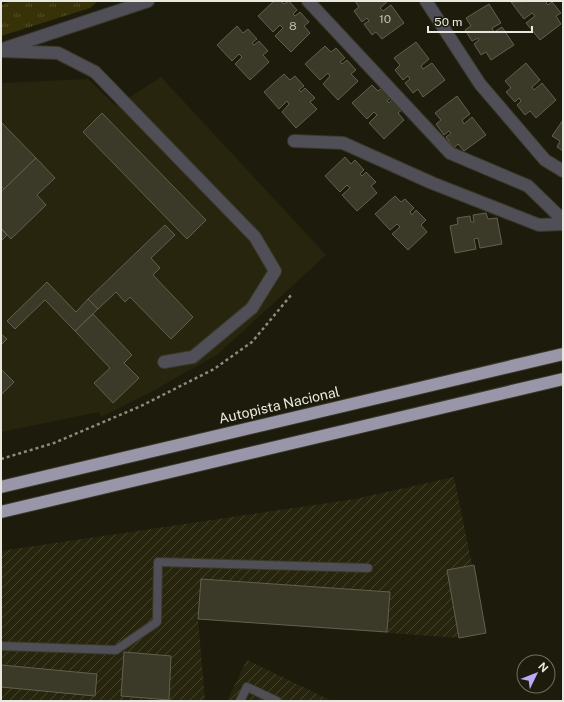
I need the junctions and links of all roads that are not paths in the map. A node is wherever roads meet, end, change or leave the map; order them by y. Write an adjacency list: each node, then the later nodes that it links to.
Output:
1 (148, 1): 4 (street)
2 (308, 1): 7 (street)
3 (426, 1): 6 (street)
4 (1, 50): 10 (street)
5 (294, 141): 8 (street)
6 (563, 171)
7 (563, 220)
8 (563, 224)
9 (563, 354): 12 (highway, Autopista Nacional)
10 (164, 362)
11 (563, 378): 13 (highway)
12 (1, 487)
13 (1, 512)
14 (368, 568): 15 (lane)
15 (1, 646)
16 (240, 701): 17 (lane)
17 (277, 701)

